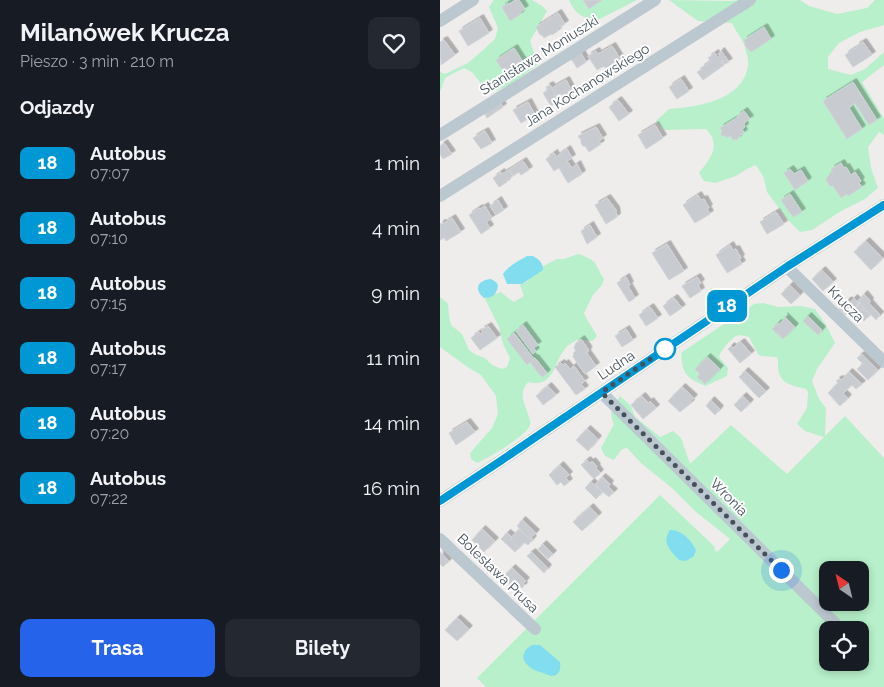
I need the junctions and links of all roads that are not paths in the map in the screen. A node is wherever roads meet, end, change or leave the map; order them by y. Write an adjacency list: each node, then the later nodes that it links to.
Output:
1 (473, 0): 4 (street)
2 (654, 0): 5 (street, Stanisława Moniuszki)
3 (750, 0): 6 (street, Jana Kochanowskiego)
4 (440, 21)
5 (440, 135)
6 (440, 196)
7 (884, 205): 8 (street, Ludna)
8 (788, 266): 9 (street, Krucza); 10 (street, Ludna)
9 (884, 362)
10 (602, 392): 11 (street, Ludna); 13 (street, Wronia)
11 (440, 501)
12 (440, 538): 14 (street, Bolesława Prusa)
13 (833, 621)
14 (535, 629)

